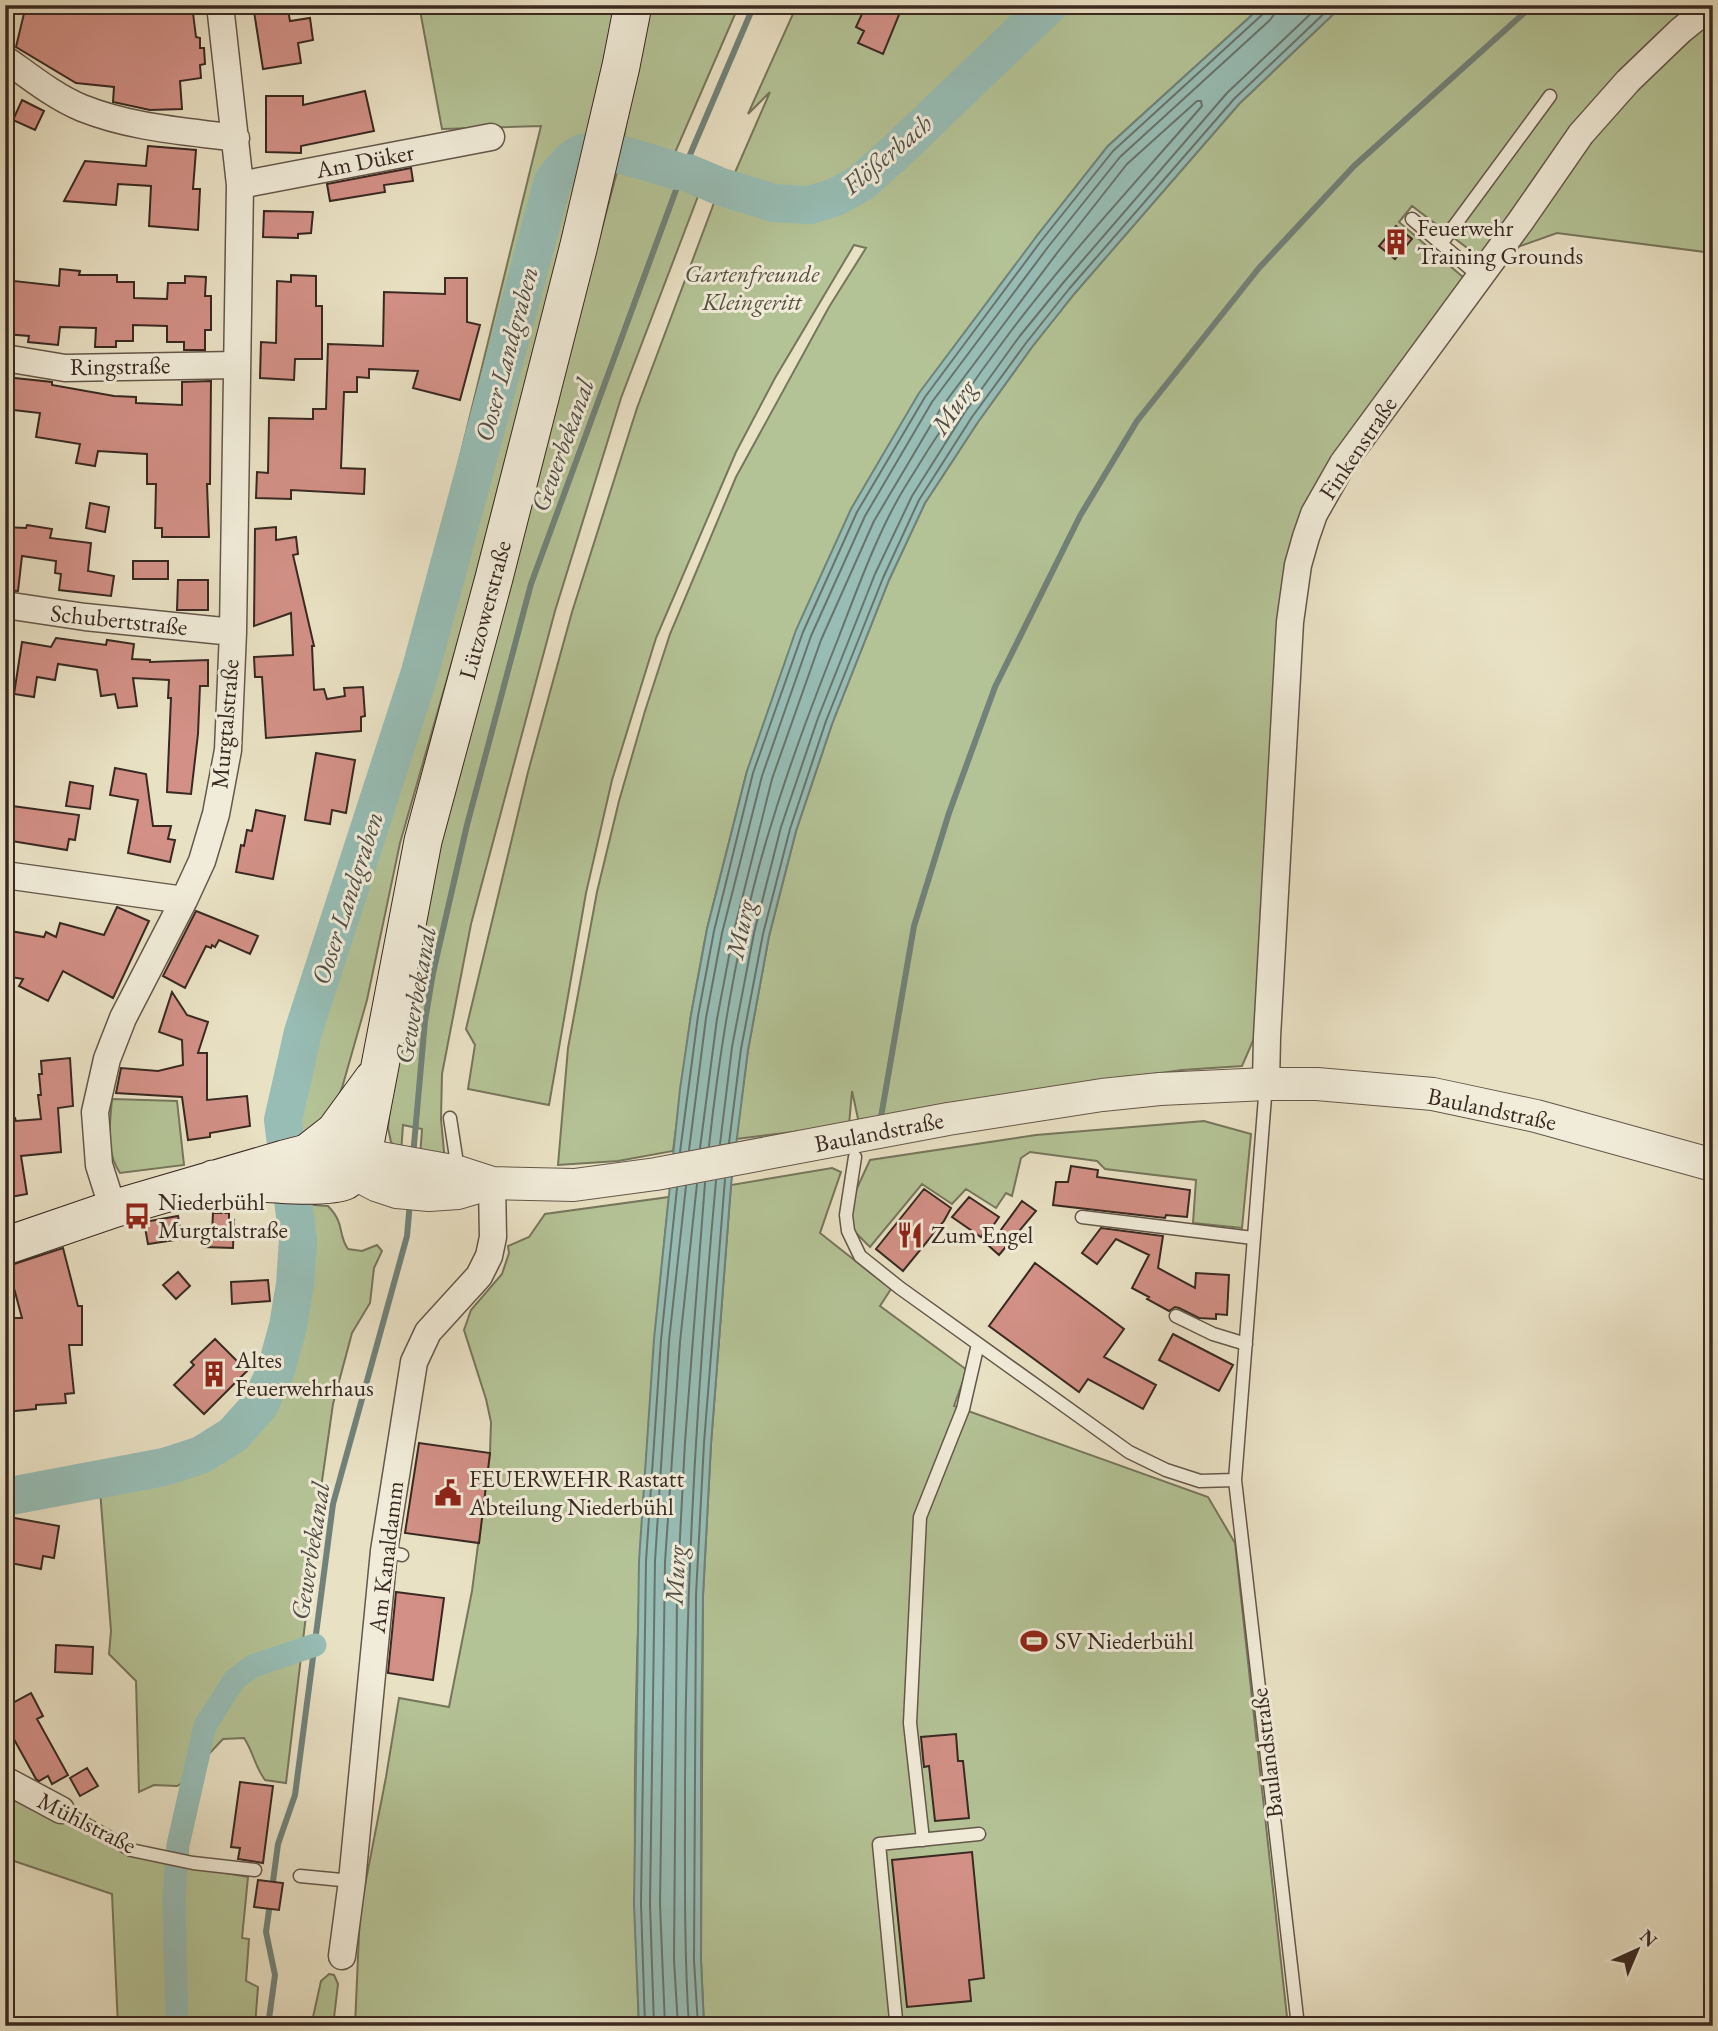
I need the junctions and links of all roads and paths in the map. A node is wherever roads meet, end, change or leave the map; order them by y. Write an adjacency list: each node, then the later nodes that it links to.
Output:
1 (220, 5): 7 (street, Murgtalstraße)
2 (633, 5): 18 (main road, Lützowerstraße)
3 (1712, 5): 11 (street, Finkenstraße)
4 (5, 59): 7 (street)
5 (1550, 96): 10 (lane)
6 (491, 137): 8 (street, Am Düker)
7 (236, 138): 8 (street, Murgtalstraße)
8 (240, 185): 13 (street, Murgtalstraße)
9 (1412, 219): 10 (lane)
10 (1441, 244): 11 (lane)
11 (1480, 276): 19 (street, Finkenstraße)
12 (5, 358): 13 (street, Ringstraße)
13 (236, 365): 15 (street, Murgtalstraße)
14 (5, 606): 15 (street, Schubertstraße)
15 (233, 632): 17 (street, Murgtalstraße)
16 (5, 875): 17 (street)
17 (184, 901): 27 (street, Murgtalstraße)
18 (379, 1070): 22 (main road, Lützowerstraße); 24 (main road)
19 (1266, 1084): 21 (street, Baulandstraße); 23 (street, Baulandstraße); 29 (lane, Baulandstraße)
20 (450, 1118): 25 (lane)
21 (847, 1149): 26 (street, Baulandstraße); 32 (lane)
22 (359, 1164): 24 (main road); 25 (street, Baulandstraße)
23 (1713, 1165)
24 (294, 1170): 27 (main road)
25 (445, 1182): 26 (street, Baulandstraße)
26 (492, 1183): 41 (street, Am Kanaldamm)
27 (113, 1209): 30 (main road)
28 (1082, 1217): 29 (lane)
29 (1253, 1238): 33 (lane, Baulandstraße)
30 (5, 1246)
31 (1176, 1315): 33 (lane)
32 (978, 1344): 34 (lane); 38 (lane)
33 (1245, 1344): 34 (lane, Baulandstraße)
34 (1235, 1480): 44 (lane, Baulandstraße)
35 (5, 1780): 36 (street, Mühlstraße)
36 (61, 1810): 39 (lane, Mühlstraße)
37 (979, 1834): 38 (lane)
38 (923, 1840): 43 (lane)
39 (255, 1870)
40 (300, 1877): 41 (lane)
41 (352, 1881): 42 (street, Am Kanaldamm)
42 (342, 1956)
43 (896, 2020)
44 (1298, 2026)

